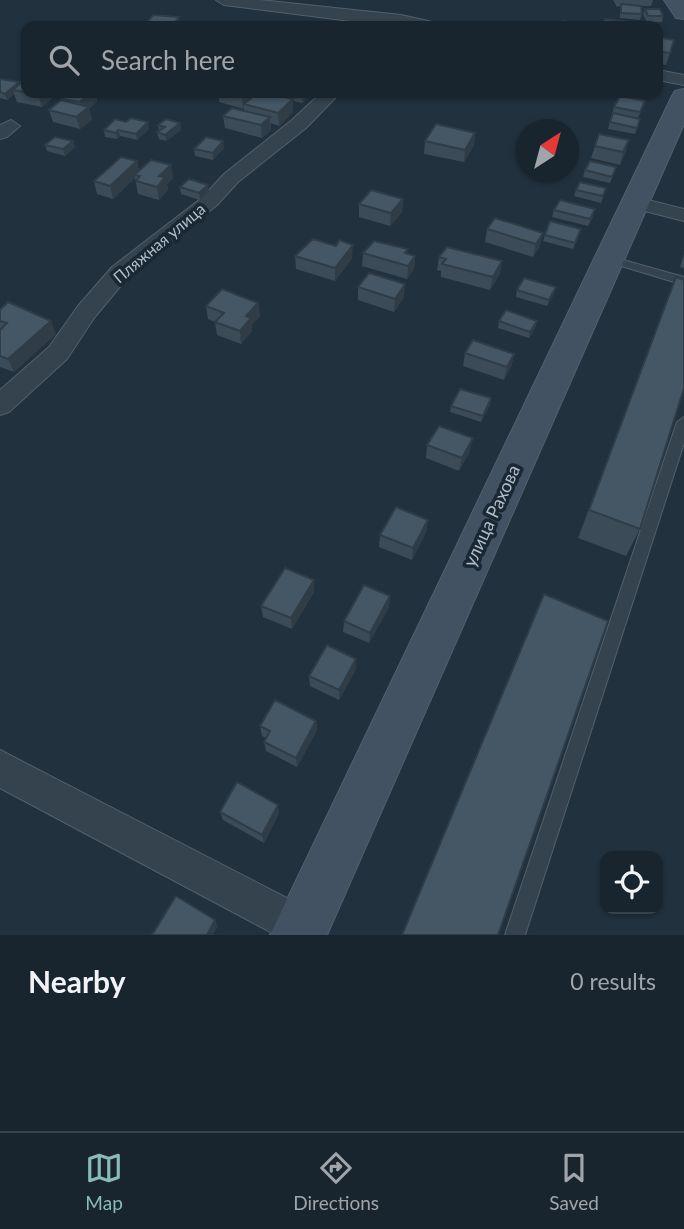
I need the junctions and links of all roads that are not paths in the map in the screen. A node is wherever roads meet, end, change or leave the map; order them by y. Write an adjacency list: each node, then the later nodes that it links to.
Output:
1 (225, 0): 3 (street)
2 (395, 0): 4 (street)
3 (386, 21)
4 (398, 21)
5 (678, 92): 7 (main road, улица Рахова)
6 (326, 98): 11 (street, Пляжная улица)
7 (636, 203): 8 (street); 9 (main road, улица Рахова)
8 (684, 215)
9 (609, 260): 10 (lane); 14 (main road, улица Рахова)
10 (684, 281)
11 (0, 405)
12 (684, 422): 15 (lane)
13 (0, 768): 14 (street)
14 (300, 931)
15 (515, 935)

